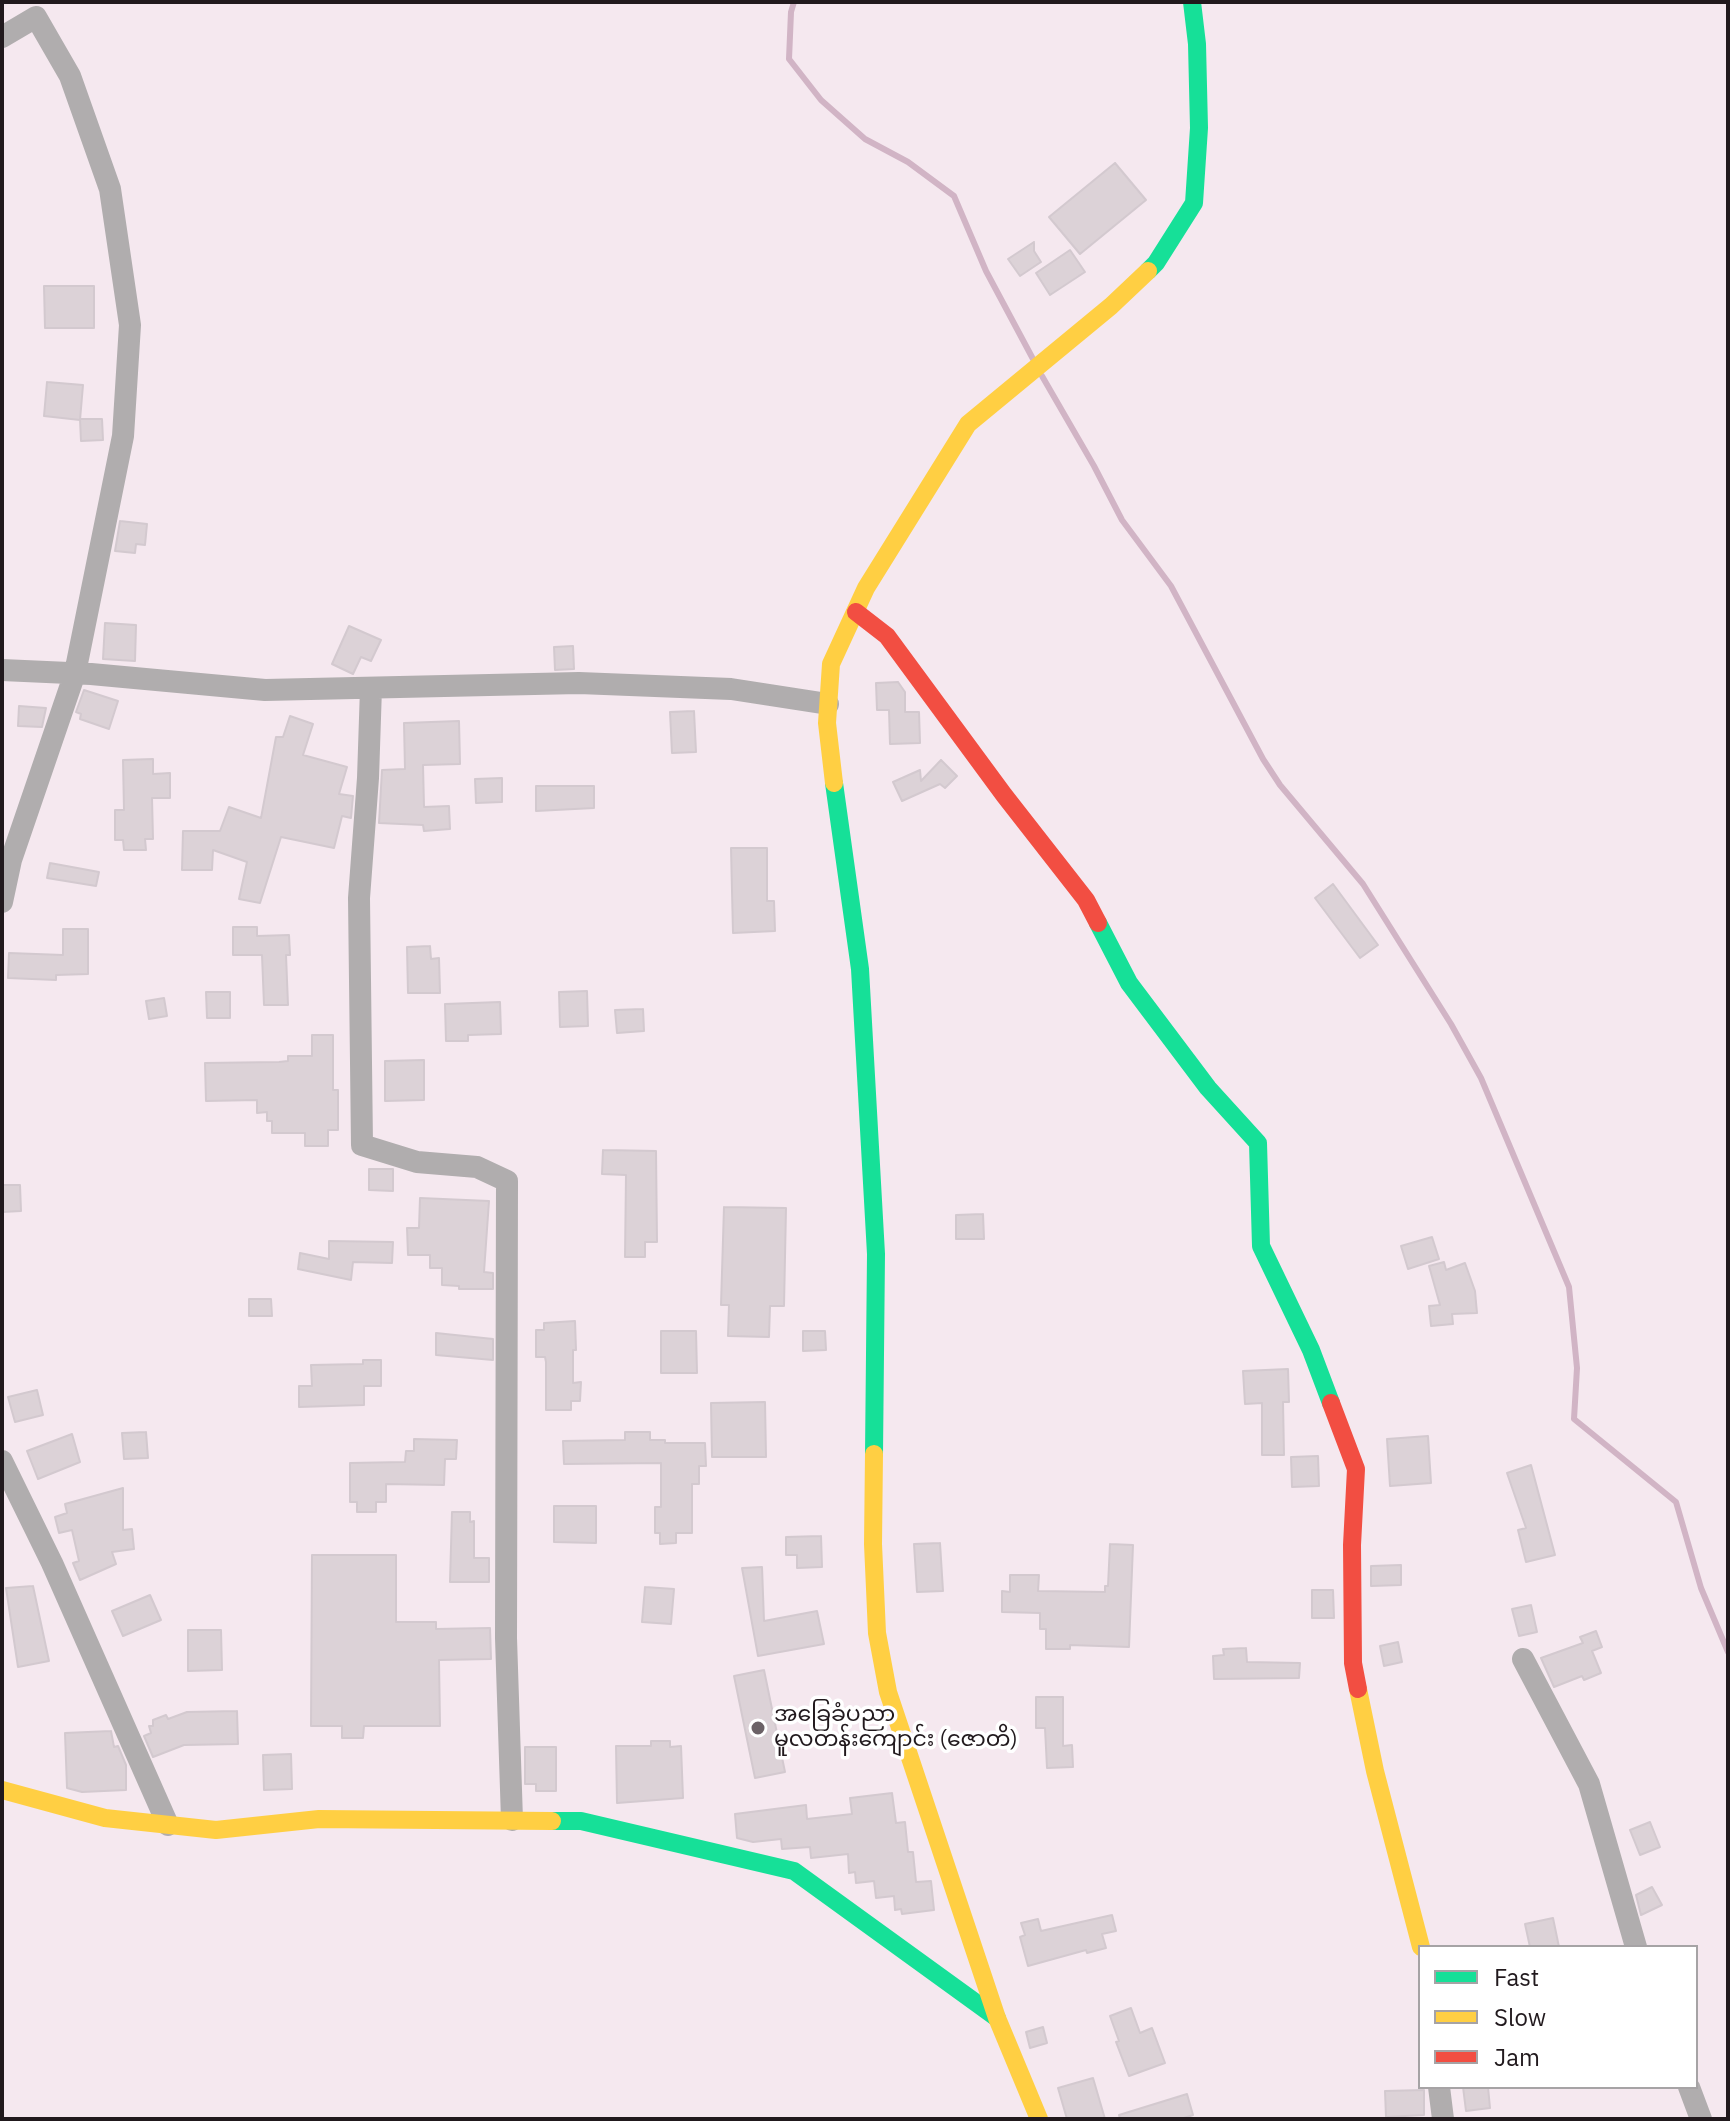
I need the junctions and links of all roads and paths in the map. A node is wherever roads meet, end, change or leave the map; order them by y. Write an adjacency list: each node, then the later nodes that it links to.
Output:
1 (1192, 2): 3 (street)
2 (2, 37): 5 (street)
3 (856, 612): 7 (street); 14 (street)
4 (2, 670): 5 (street)
5 (75, 673): 6 (street); 8 (street)
6 (371, 688): 7 (street); 12 (street)
7 (828, 704): 16 (street)
8 (2, 902)
9 (2, 1461): 13 (street)
10 (1523, 1659): 15 (street)
11 (2, 1790): 13 (street)
12 (512, 1820): 13 (street); 16 (street)
13 (168, 1825)
14 (1420, 1945)
15 (1635, 1945)
16 (997, 2018): 19 (street)
17 (1439, 2089): 20 (street)
18 (1690, 2089): 21 (street)
19 (1039, 2119)
20 (1443, 2119)
21 (1701, 2119)

